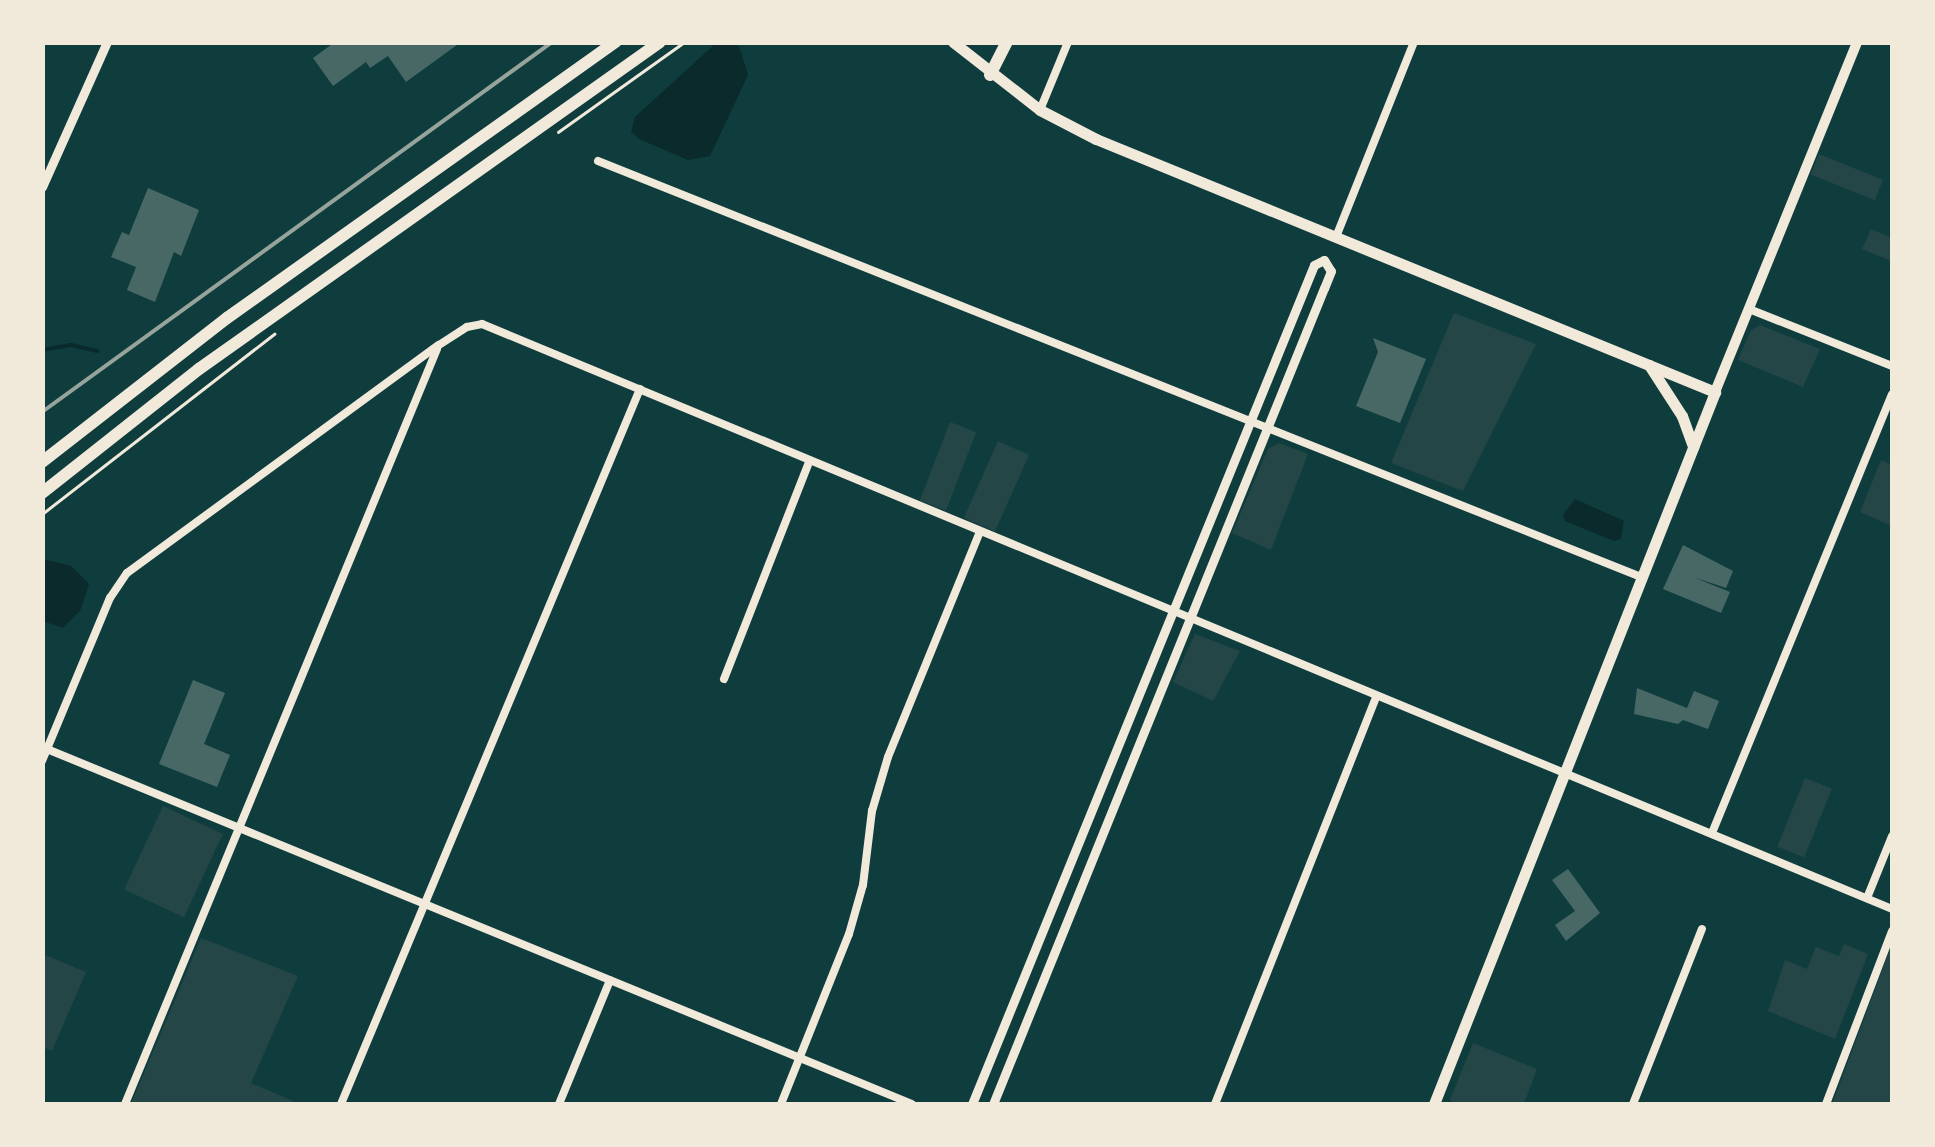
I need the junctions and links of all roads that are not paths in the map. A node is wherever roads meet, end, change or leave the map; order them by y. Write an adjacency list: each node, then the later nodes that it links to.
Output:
1 (107, 42): 12 (street)
2 (616, 42): 26 (highway)
3 (660, 42): 27 (highway)
4 (953, 42): 9 (main road)
5 (1007, 42): 9 (highway)
6 (1068, 42): 10 (street)
7 (1414, 42): 13 (street)
8 (1855, 43): 15 (main road)
9 (990, 74): 10 (main road)
10 (1040, 110): 13 (main road)
11 (598, 161): 22 (street)
12 (42, 187)
13 (1336, 237): 14 (street); 17 (main road)
14 (1324, 260): 22 (street); 23 (street)
15 (1749, 309): 18 (street); 20 (main road)
16 (439, 345): 19 (street); 34 (street); 37 (street)
17 (1649, 365): 20 (main road); 24 (main road)
18 (1892, 366)
19 (640, 389): 25 (street); 41 (street)
20 (1715, 392): 24 (main road)
21 (1892, 394): 38 (street)
22 (1251, 422): 23 (street); 30 (street)
23 (1268, 428): 29 (street); 31 (street)
24 (1692, 447): 29 (main road)
25 (810, 460): 28 (street); 32 (street)
26 (42, 462)
27 (42, 494)
28 (980, 532): 30 (street); 46 (street)
29 (1641, 577): 36 (main road)
30 (1174, 614): 31 (street); 52 (street)
31 (1190, 620): 33 (street); 53 (street)
32 (724, 679)
33 (1376, 698): 36 (street); 54 (street)
34 (45, 748): 35 (street); 37 (street)
35 (42, 761)
36 (1562, 773): 38 (street); 55 (main road)
37 (238, 827): 41 (street); 47 (street)
38 (1712, 834): 40 (street)
39 (1892, 836): 40 (street)
40 (1867, 898): 42 (street)
41 (425, 904): 45 (street); 48 (street)
42 (1892, 909)
43 (1702, 930): 56 (street)
44 (1892, 932): 57 (street)
45 (610, 980): 46 (street); 49 (street)
46 (800, 1058): 50 (street); 51 (street)
47 (125, 1104)
48 (341, 1104)
49 (559, 1104)
50 (782, 1104)
51 (912, 1104)
52 (972, 1104)
53 (993, 1104)
54 (1215, 1104)
55 (1437, 1104)
56 (1633, 1104)
57 (1826, 1104)

